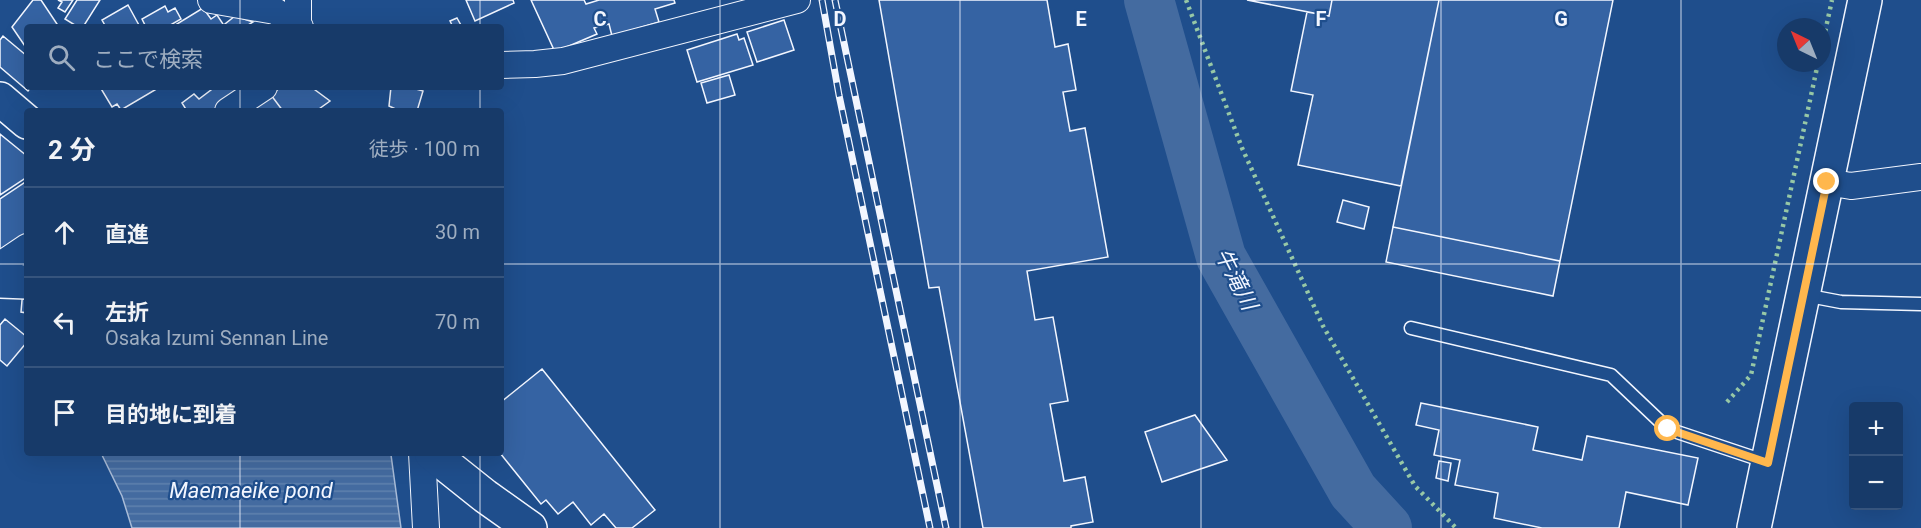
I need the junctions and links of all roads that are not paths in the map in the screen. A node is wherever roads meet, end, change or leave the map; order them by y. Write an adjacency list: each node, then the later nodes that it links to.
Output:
1 (211, 0): 4 (street)
2 (797, 0): 5 (street)
3 (1865, 0): 11 (main road)
4 (298, 20)
5 (504, 64)
6 (260, 90): 8 (street)
7 (0, 99): 9 (main road)
8 (232, 108)
9 (24, 119)
10 (1921, 177): 11 (street)
11 (1827, 182): 16 (main road)
12 (24, 249): 13 (street)
13 (0, 265)
14 (0, 281): 15 (main road)
15 (24, 282)
16 (1803, 295): 17 (lane); 21 (main road)
17 (1921, 304)
18 (1411, 328): 21 (lane)
19 (422, 456): 22 (street)
20 (435, 456): 23 (main road)
21 (1768, 463): 24 (main road)
22 (426, 528)
23 (530, 528)
24 (1754, 528)

